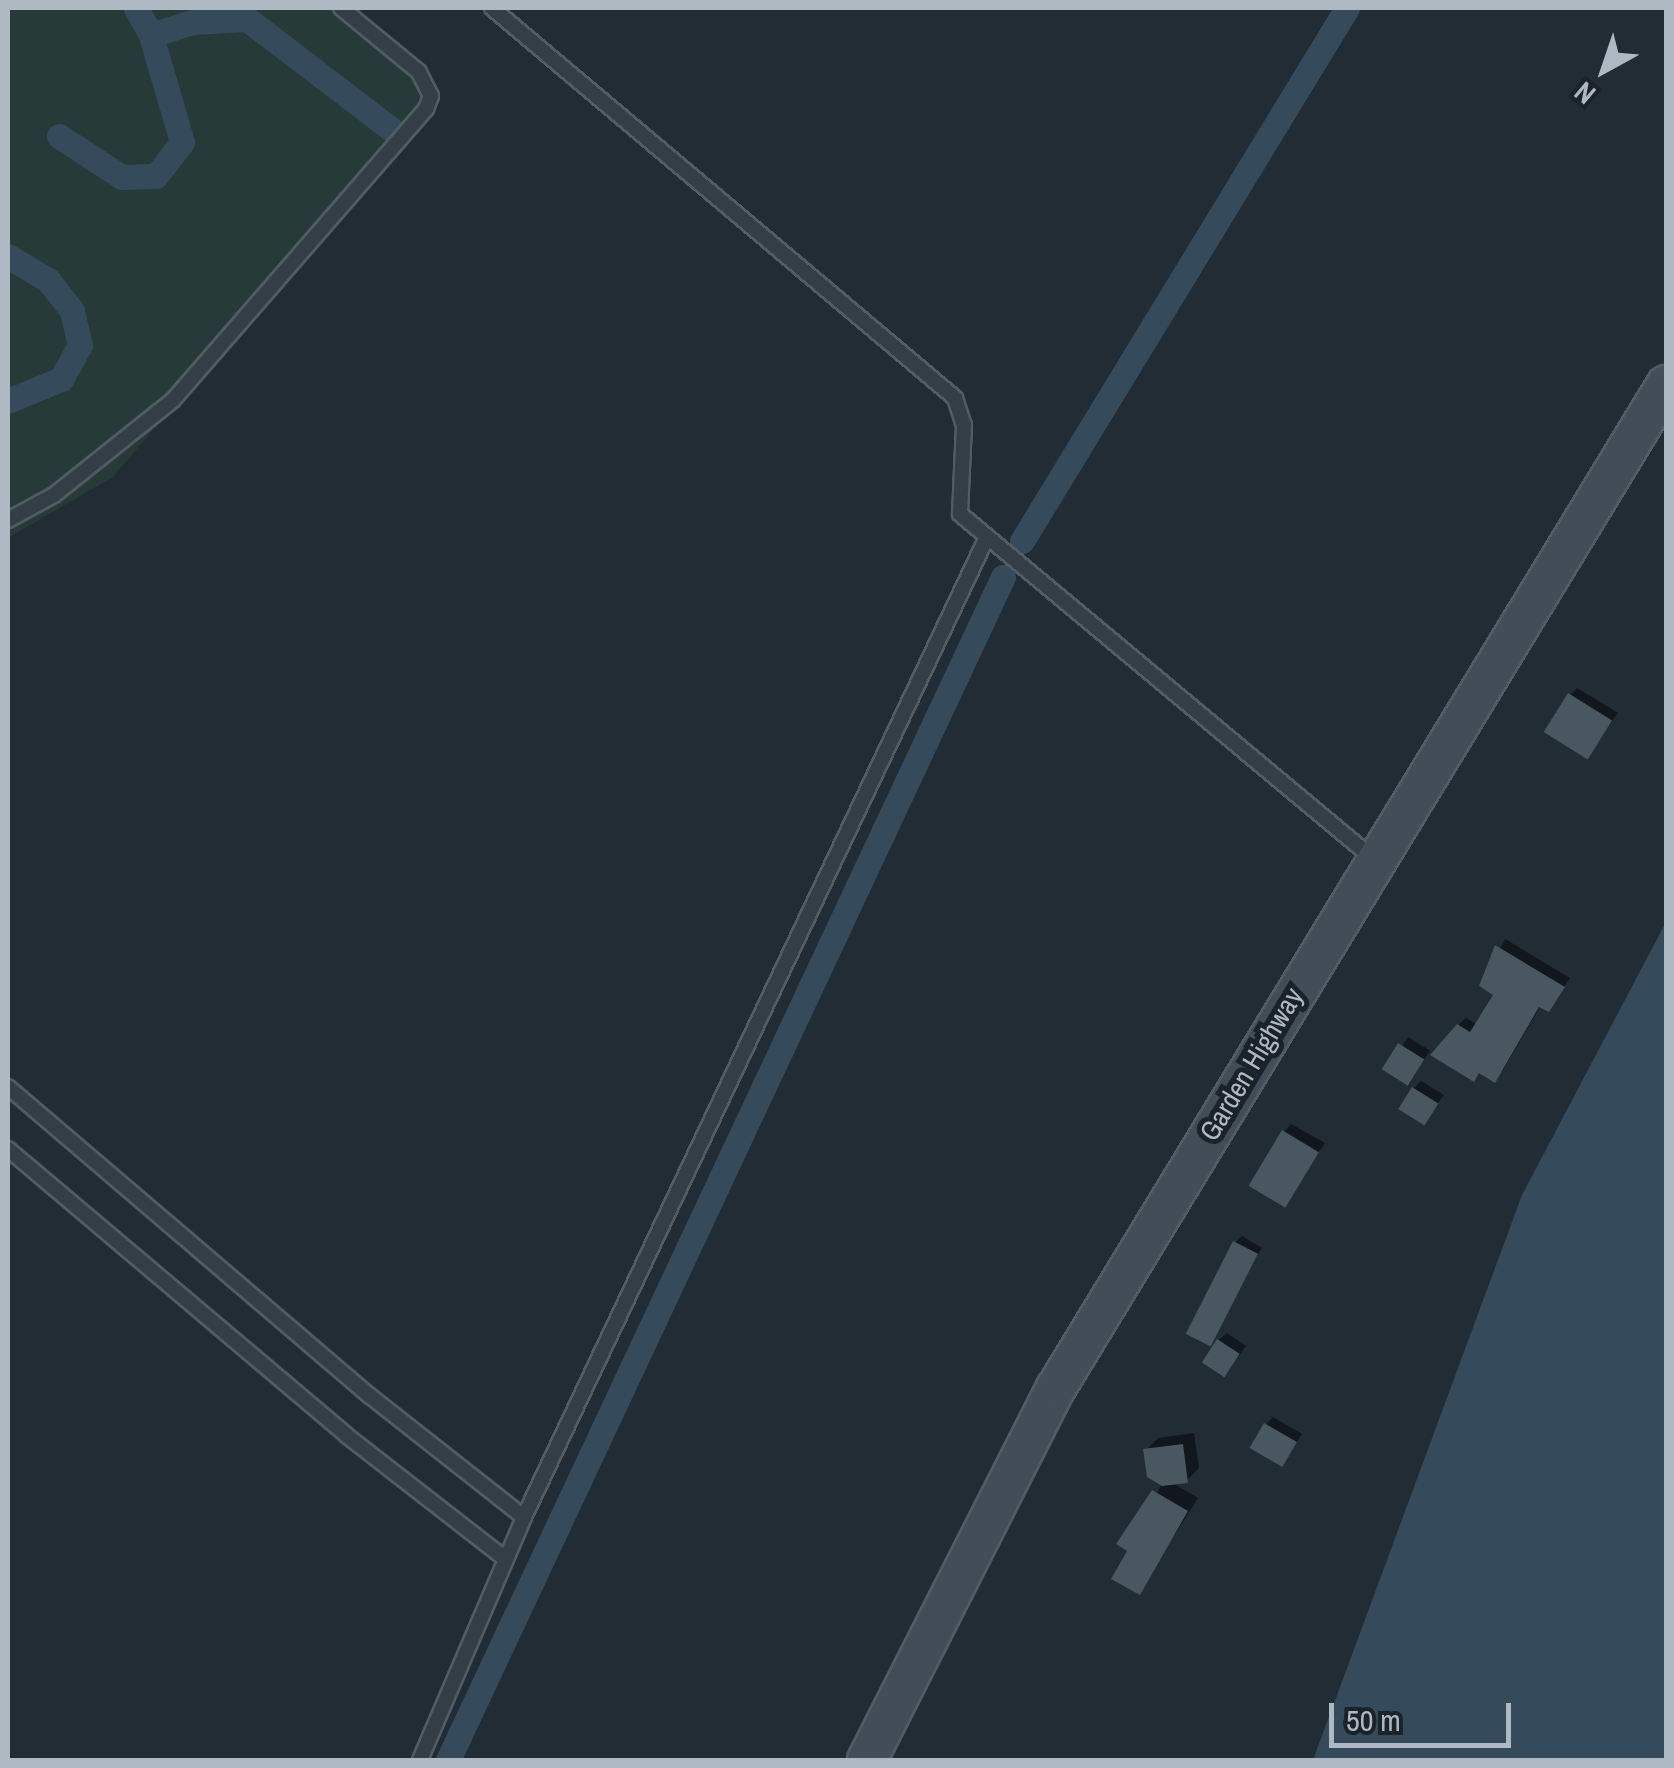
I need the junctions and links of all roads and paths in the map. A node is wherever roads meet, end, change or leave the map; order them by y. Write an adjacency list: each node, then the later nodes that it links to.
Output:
1 (340, 8): 4 (lane)
2 (492, 8): 5 (lane)
3 (1666, 384): 6 (main road, Garden Highway)
4 (8, 520)
5 (987, 537): 6 (lane); 9 (lane)
6 (1376, 860): 12 (main road, Garden Highway)
7 (8, 1087): 9 (lane)
8 (8, 1149): 10 (lane)
9 (524, 1517): 10 (lane)
10 (505, 1559): 11 (lane)
11 (420, 1760)
12 (868, 1760)

